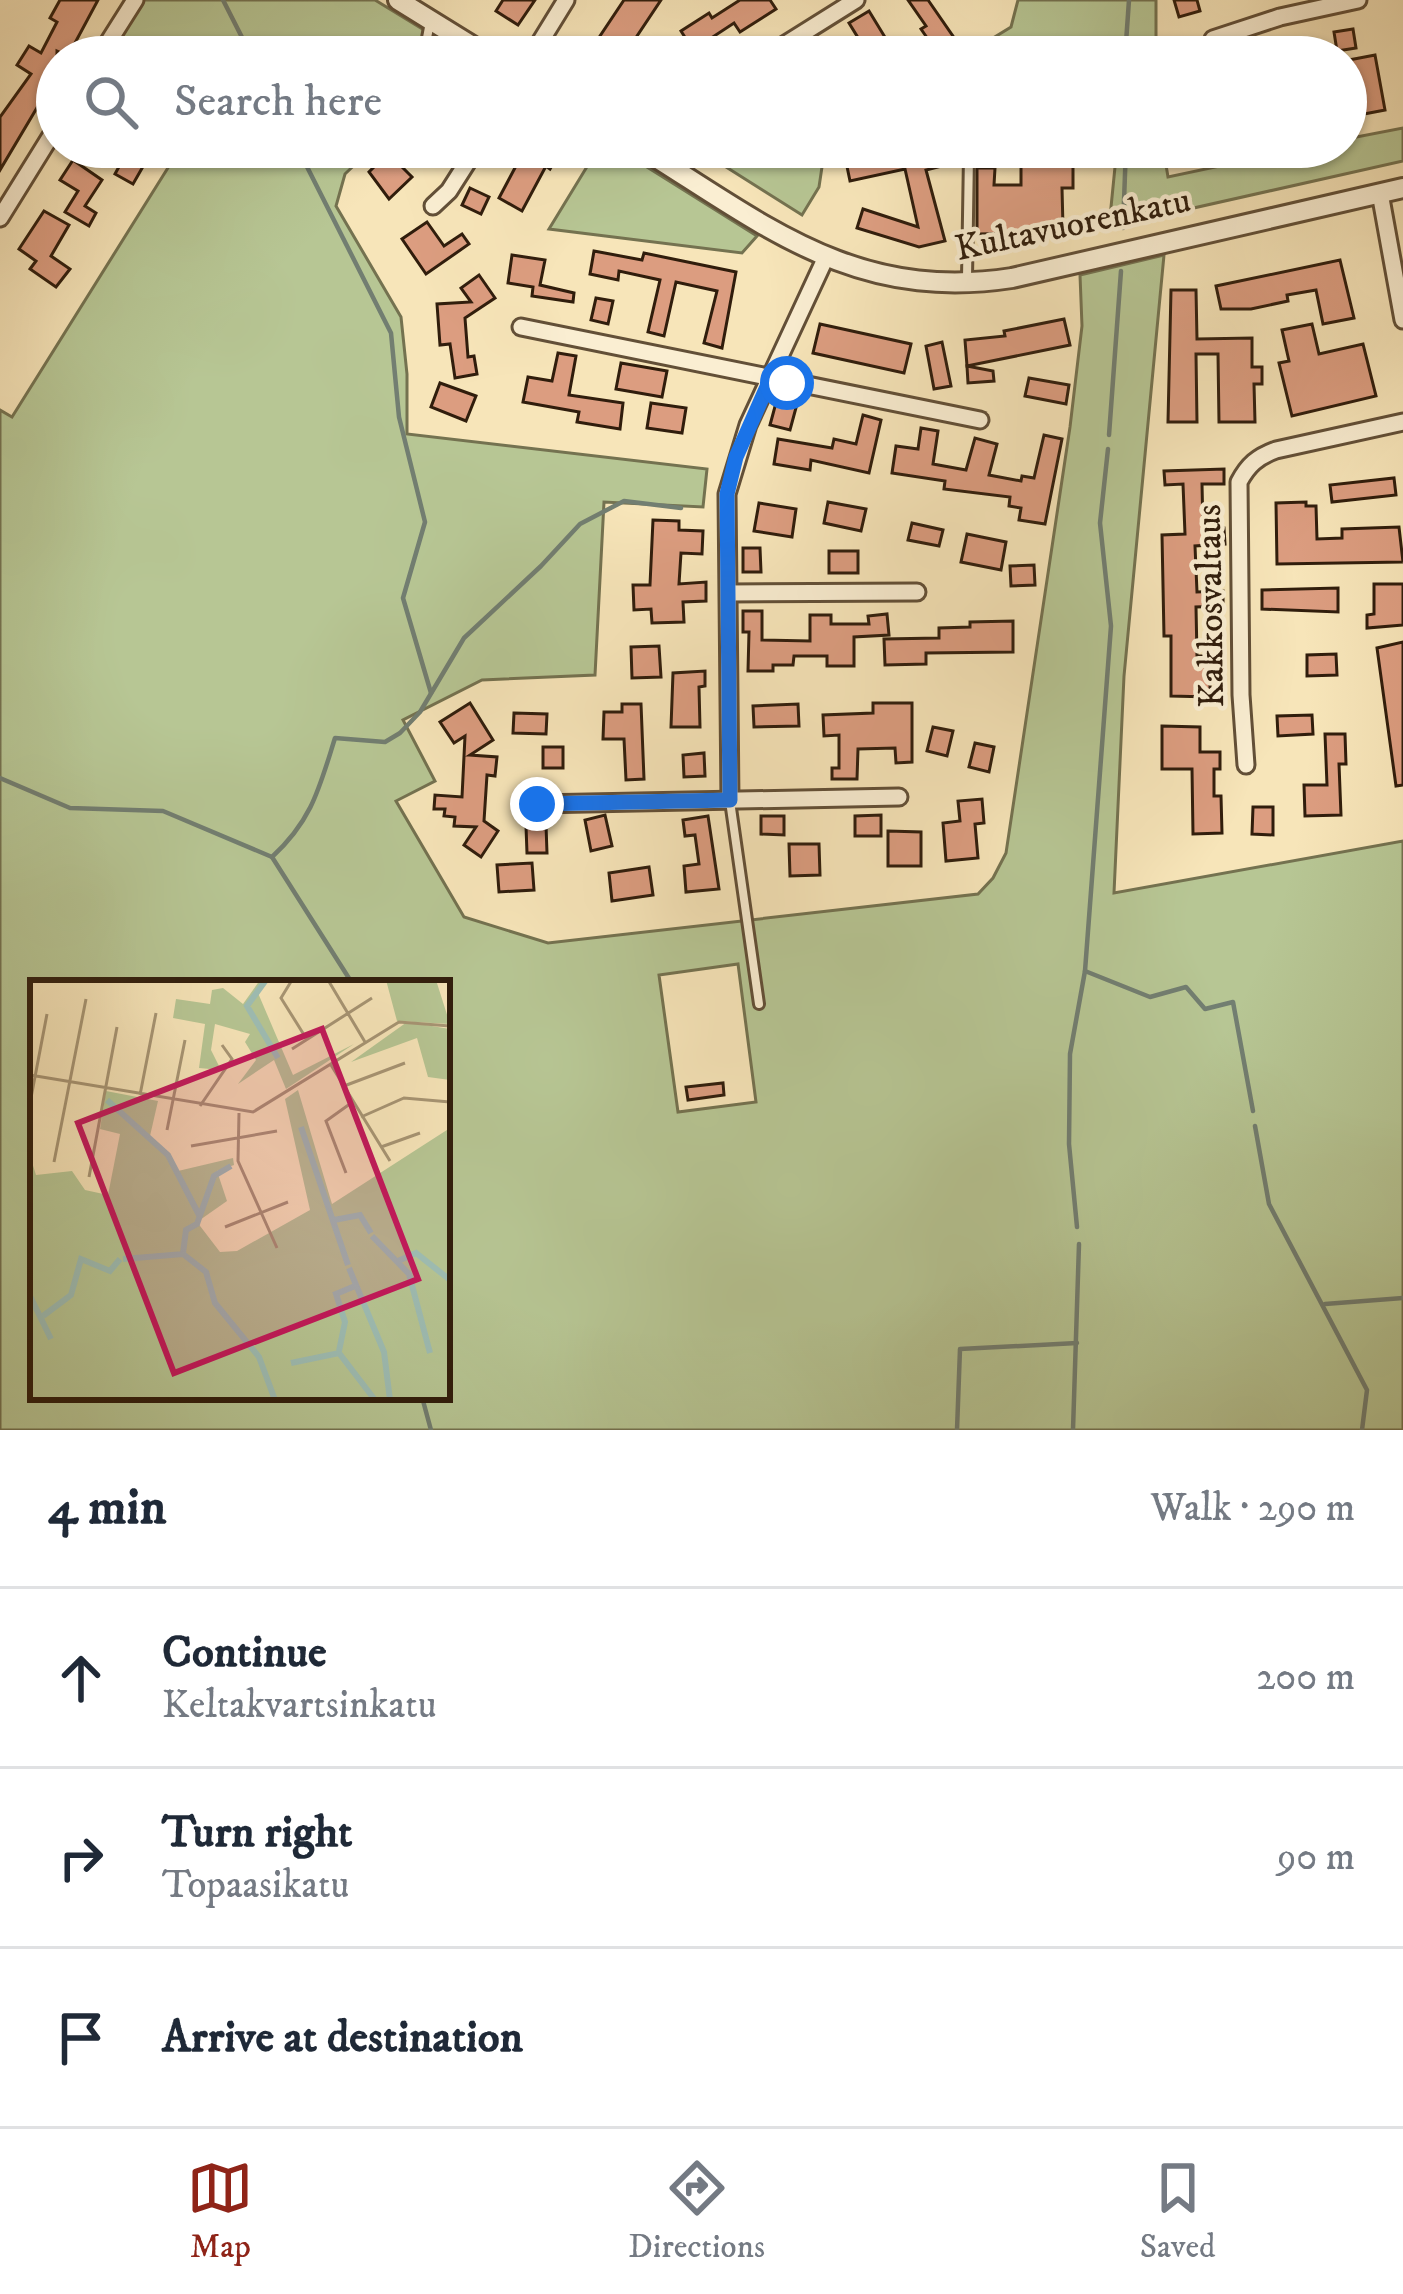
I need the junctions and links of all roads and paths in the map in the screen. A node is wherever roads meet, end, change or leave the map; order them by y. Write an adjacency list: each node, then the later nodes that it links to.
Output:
1 (135, 0): 8 (street)
2 (398, 0): 7 (street)
3 (566, 0): 11 (street)
4 (856, 0): 12 (street)
5 (1358, 0): 6 (street)
6 (1305, 5): 13 (street)
7 (431, 20): 9 (lane); 10 (street)
8 (113, 36)
9 (427, 36)
10 (457, 36)
11 (544, 36)
12 (799, 36)
13 (1221, 36)
14 (36, 160): 21 (street)
15 (464, 168): 20 (street)
16 (674, 168): 22 (street, Kultavuorenkatu)
17 (969, 168): 23 (lane)
18 (1403, 188): 19 (street, Kultavuorenkatu)
19 (1380, 193): 23 (street, Kultavuorenkatu); 24 (street)
20 (433, 206)
21 (0, 218)
22 (826, 257): 23 (street, Kultavuorenkatu); 26 (street)
23 (967, 285)
24 (1403, 320)
25 (520, 328): 26 (street)
26 (770, 380): 27 (street); 30 (street)
27 (980, 421)
28 (1403, 422): 31 (street, Kakkosvaltaus)
29 (917, 592): 30 (street)
30 (729, 593): 33 (street)
31 (1246, 765)
32 (899, 797): 33 (street)
33 (730, 800): 34 (street); 35 (lane)
34 (537, 804)
35 (759, 1004)

